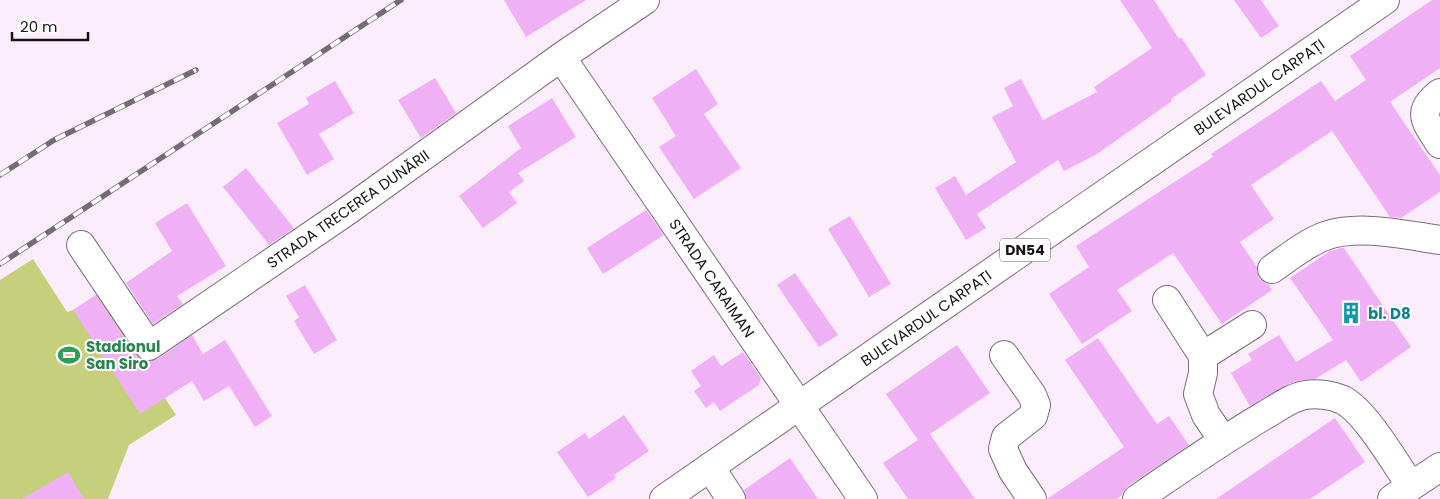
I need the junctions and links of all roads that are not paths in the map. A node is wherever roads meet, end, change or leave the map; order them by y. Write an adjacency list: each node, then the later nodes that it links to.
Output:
1 (645, 0): 3 (street, STRADA TRECEREA DUNĂRII)
2 (1385, 0): 13 (street, BULEVARDUL CARPAȚI / DN54)
3 (561, 57): 7 (street, STRADA TRECEREA DUNĂRII); 13 (street, STRADA CARAIMAN)
4 (1440, 93): 5 (street)
5 (1440, 144)
6 (1440, 240): 8 (street)
7 (81, 245)
8 (1272, 268)
9 (1167, 300): 12 (street)
10 (1252, 325): 12 (street)
11 (1004, 355): 22 (street)
12 (1203, 356): 14 (street)
13 (799, 406): 15 (street, BULEVARDUL CARPAȚI / DN54); 21 (street, STRADA CARAIMAN)
14 (1223, 440): 17 (street); 18 (street)
15 (710, 467): 19 (street, BULEVARDUL CARPAȚI / DN54); 20 (street)
16 (1440, 467): 17 (street)
17 (1402, 493)
18 (1147, 496)
19 (664, 499)
20 (731, 499)
21 (863, 499)
22 (1032, 499)

